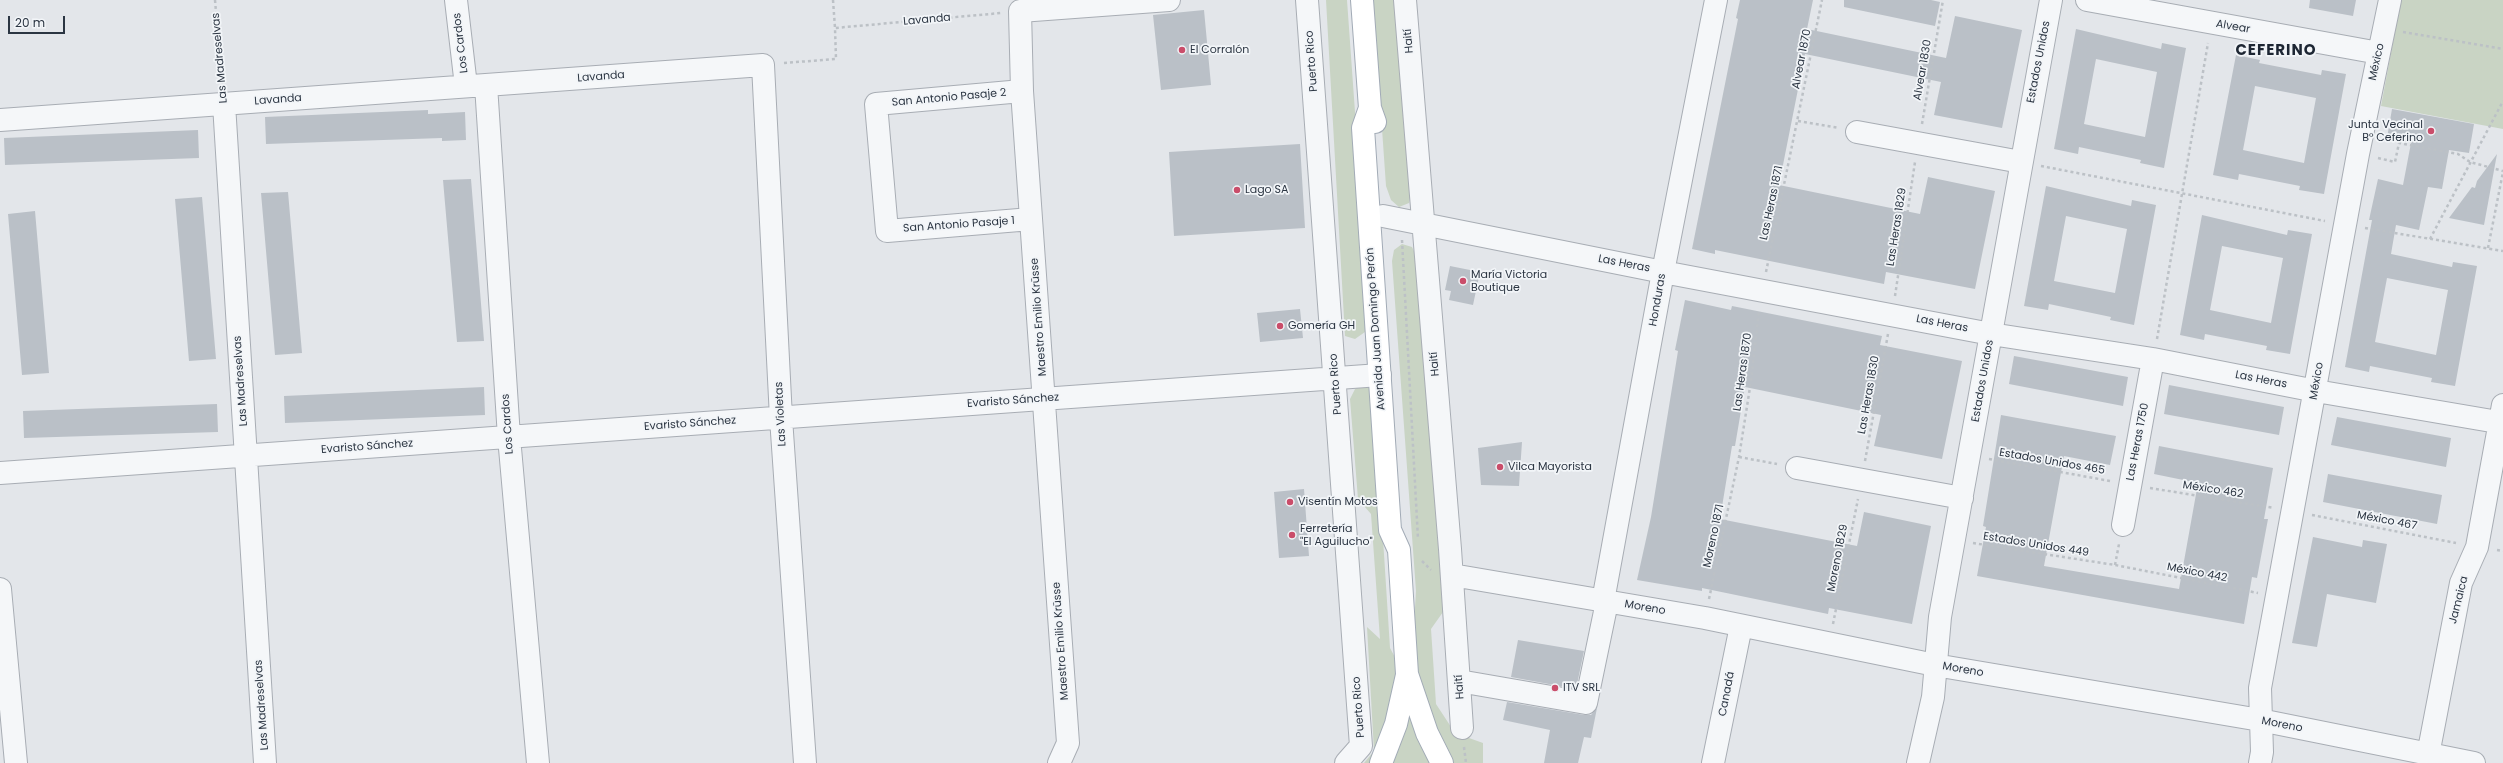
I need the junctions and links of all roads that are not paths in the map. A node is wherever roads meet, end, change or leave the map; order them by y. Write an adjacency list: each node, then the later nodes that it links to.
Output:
1 (456, 0): 12 (street, Los Cardos)
2 (1169, 0): 13 (street, Maestro Emilio Krüsse)
3 (1307, 0): 27 (street, Puerto Rico)
4 (1362, 0): 15 (main road, Avenida Juan Domingo Perón)
5 (1406, 0): 21 (street, Haití)
6 (1716, 0): 23 (street, Honduras)
7 (2051, 0): 18 (street, Estados Unidos)
8 (2087, 0): 10 (street, Alvear)
9 (2390, 0): 10 (street, México)
10 (2379, 53): 28 (street, México)
11 (763, 65): 12 (street, Lavanda); 31 (street, Las Violetas)
12 (476, 86): 14 (street, Lavanda); 32 (street, Los Cardos)
13 (1022, 91): 20 (street, Maestro Emilio Krüsse); 22 (street, San Antonio Pasaje 2)
14 (224, 104): 16 (street, Lavanda); 33 (street, Las Madreselvas)
15 (1370, 108): 19 (main road, Avenida Juan Domingo Perón); 26 (main road, Avenida Juan Domingo Perón)
16 (0, 120)
17 (1857, 132): 18 (street)
18 (2021, 162): 24 (street, Estados Unidos)
19 (1392, 218): 21 (street, Las Heras); 38 (main road, Avenida Juan Domingo Perón)
20 (1031, 220): 22 (street, San Antonio Pasaje 1); 29 (street, Maestro Emilio Krüsse)
21 (1424, 224): 23 (street, Las Heras); 39 (street, Haití)
22 (887, 230)
23 (1662, 272): 24 (street, Las Heras); 41 (street, Honduras)
24 (1992, 334): 25 (street, Las Heras); 36 (street, Estados Unidos)
25 (2153, 360): 28 (street, Las Heras); 37 (street, Las Heras 1750)
26 (1380, 375): 27 (street, Evaristo Sánchez); 38 (main road, Avenida Juan Domingo Perón)
27 (1335, 378): 29 (street, Evaristo Sánchez); 54 (street, Puerto Rico)
28 (2316, 391): 30 (street, Las Heras); 46 (street, México)
29 (1044, 399): 31 (street, Evaristo Sánchez); 53 (street, Maestro Emilio Krüsse)
30 (2502, 417): 48 (street, Jamaica)
31 (781, 418): 32 (street, Evaristo Sánchez); 52 (street, Las Violetas)
32 (509, 437): 33 (street, Evaristo Sánchez); 51 (street, Los Cardos)
33 (246, 456): 35 (street, Evaristo Sánchez); 50 (street, Las Madreselvas)
34 (1797, 468): 36 (street)
35 (0, 473)
36 (1962, 498): 43 (street, Estados Unidos)
37 (2123, 525)
38 (1408, 548): 44 (main road, Avenida Juan Domingo Perón)
39 (1452, 575): 41 (street, Moreno); 45 (street, Haití)
40 (0, 589): 49 (street)
41 (1605, 602): 42 (street, Moreno); 45 (street, Honduras)
42 (1741, 626): 43 (street, Moreno); 57 (street, Canadá)
43 (1935, 665): 46 (street, Moreno); 58 (street, Estados Unidos)
44 (1407, 674): 55 (main road, Avenida Juan Domingo Perón); 56 (main road, Avenida Juan Domingo Perón)
45 (1459, 681): 47 (street, Haití)
46 (2260, 720): 48 (street, Moreno); 59 (street, México)
47 (1462, 728)
48 (2428, 755): 60 (street, Moreno)
49 (16, 763)
50 (265, 763)
51 (538, 763)
52 (805, 763)
53 (1059, 763)
54 (1346, 763)
55 (1381, 763)
56 (1442, 763)
57 (1713, 763)
58 (1918, 763)
59 (2260, 763)
60 (2474, 763)

